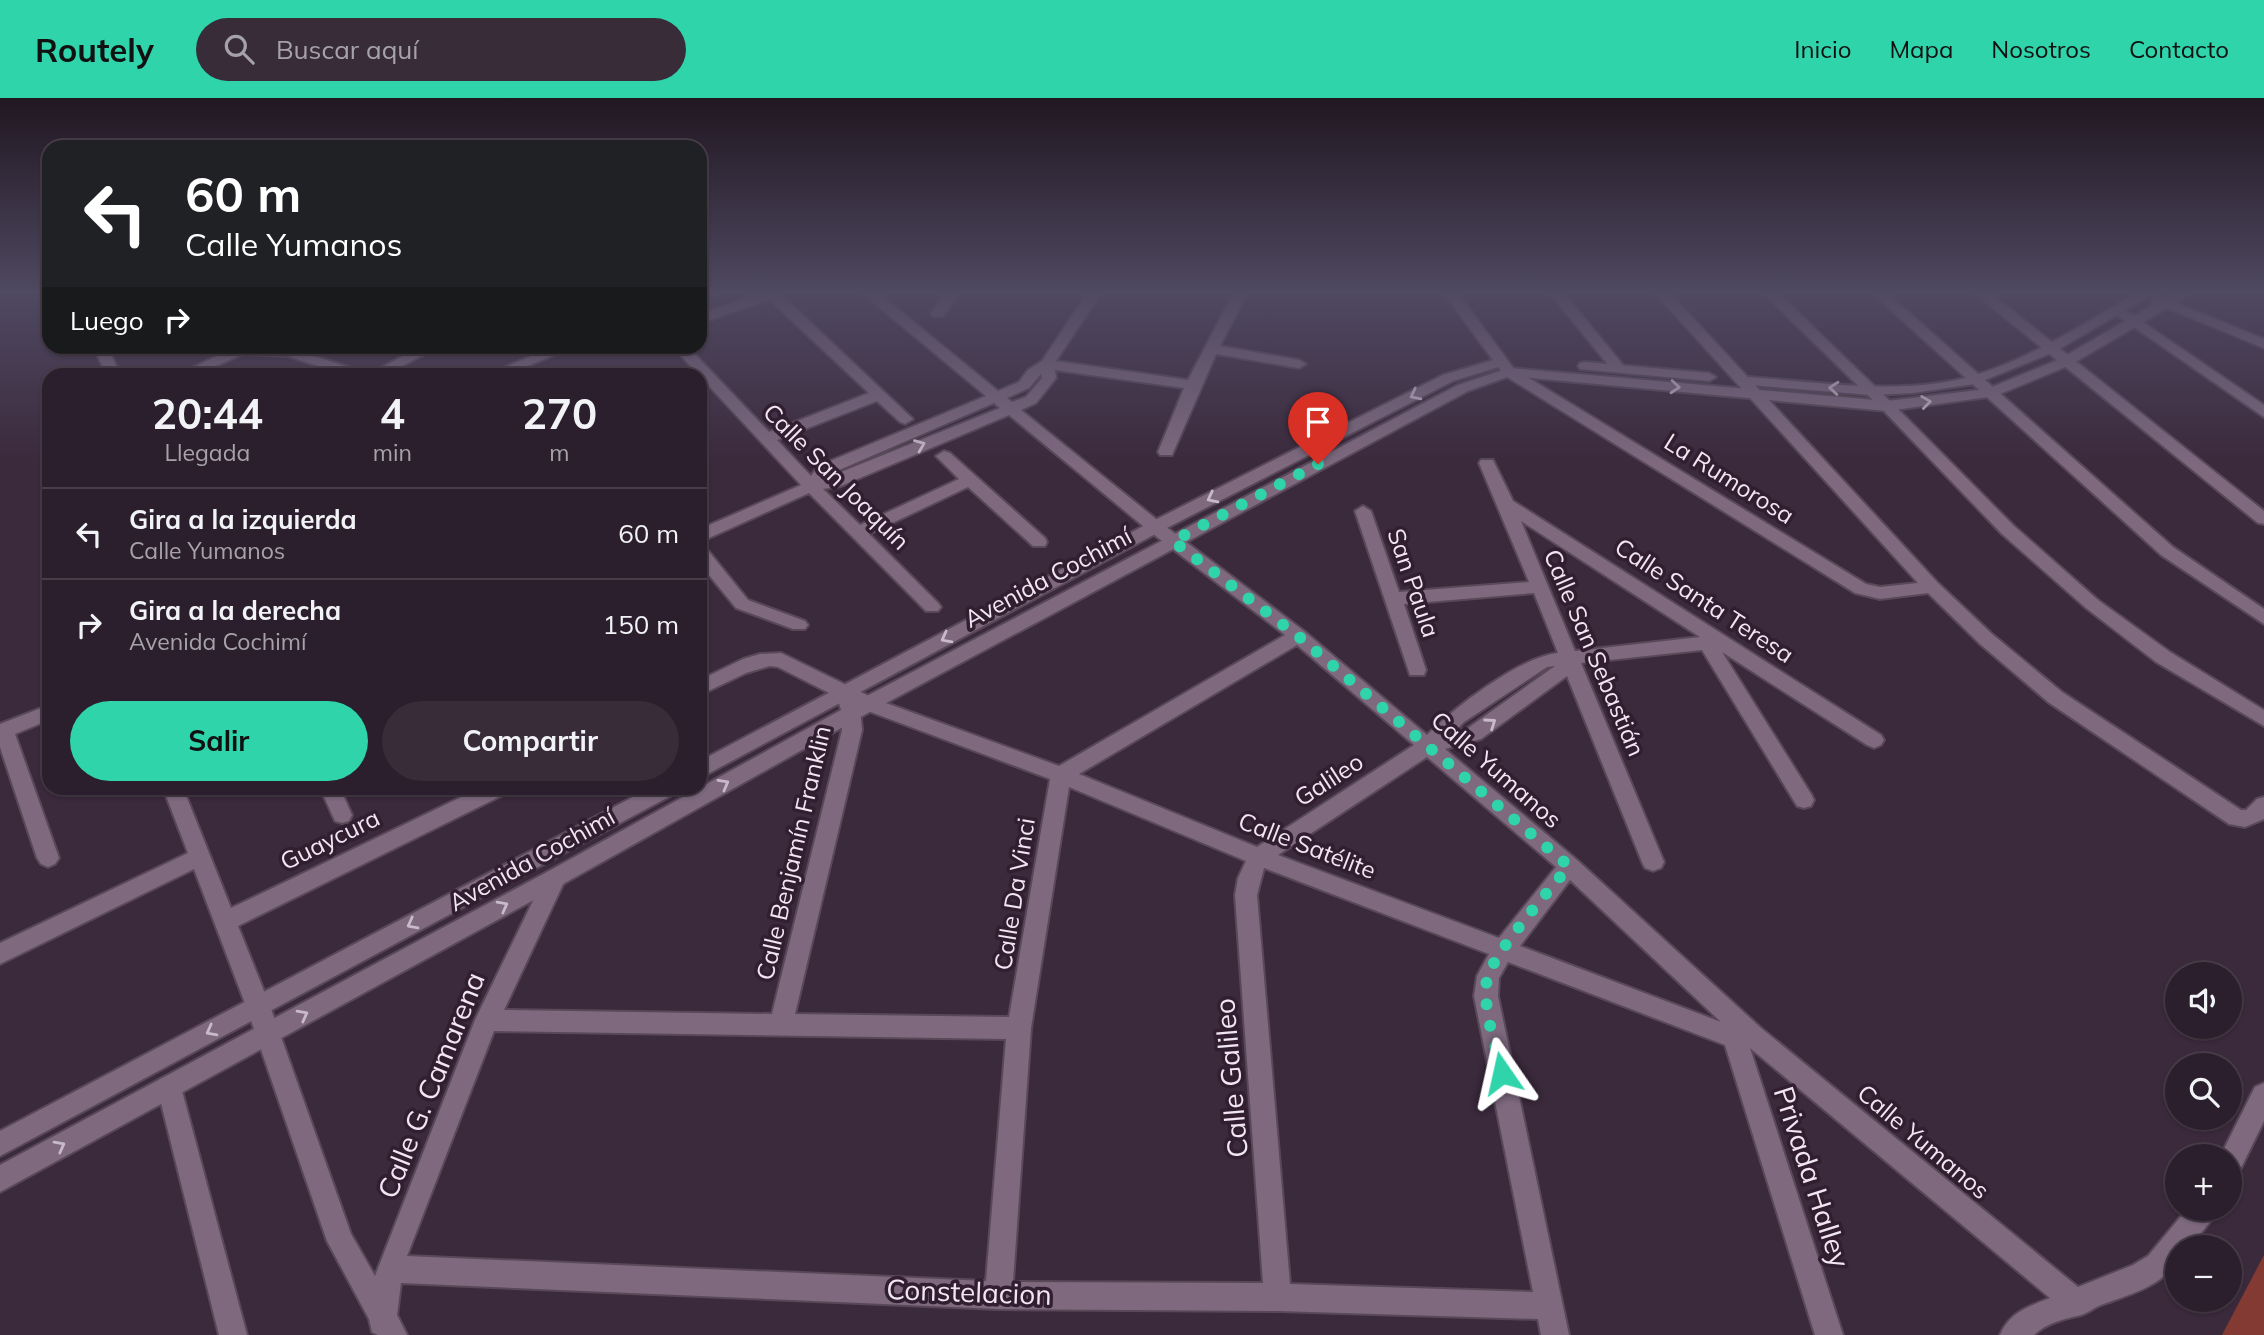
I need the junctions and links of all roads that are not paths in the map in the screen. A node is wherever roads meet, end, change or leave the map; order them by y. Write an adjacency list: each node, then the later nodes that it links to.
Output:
1 (1211, 349): 33 (street)
2 (830, 350): 36 (street)
3 (938, 350): 38 (street, Calle Yumanos)
4 (1057, 350): 21 (street)
5 (1215, 350): 22 (street)
6 (1493, 350): 23 (street)
7 (1603, 350): 29 (street)
8 (1715, 350): 31 (street)
9 (1828, 350): 34 (street)
10 (1942, 350): 32 (street)
11 (2047, 350): 32 (street, Avenida Cochimí)
12 (2050, 350): 20 (street)
13 (2085, 350): 20 (street, Avenida Cochimí)
14 (2177, 350): 40 (street)
15 (232, 354): 24 (street)
16 (295, 354): 25 (street)
17 (417, 354): 26 (street)
18 (548, 354): 27 (street)
19 (686, 354): 28 (street, Calle San Joaquín)
20 (2065, 362): 35 (street, Avenida Cochimí); 50 (street)
21 (1047, 364): 33 (street); 38 (street)
22 (1299, 364)
23 (1505, 366): 29 (street, Avenida Cochimí); 37 (street, Avenida Cochimí, one-way to 37); 51 (street, Avenida Cochimí, one-way to 51); 54 (street, Avenida Cochimí); 58 (street, La Rumorosa)
24 (201, 368)
25 (337, 368)
26 (389, 368)
27 (512, 368)
28 (700, 368)
29 (1618, 368): 31 (street, Avenida Cochimí)
30 (707, 376): 42 (street, Calle San Joaquín)
31 (1743, 380): 34 (street, Avenida Cochimí, one-way to 31); 37 (street)
32 (1975, 380): 34 (street, Avenida Cochimí); 35 (street)
33 (1194, 385): 43 (street)
34 (1871, 391): 39 (street)
35 (1990, 393): 39 (street, Avenida Cochimí, one-way to 35); 61 (street)
36 (878, 395): 41 (street); 42 (street)
37 (1756, 395): 39 (street, Avenida Cochimí); 58 (street)
38 (1004, 403): 47 (street); 51 (street, Calle Yumanos)
39 (1887, 406): 70 (street)
40 (2264, 412)
41 (905, 418)
42 (766, 439): 47 (street, Calle San Joaquín)
43 (1166, 452)
44 (944, 456): 46 (street)
45 (1487, 463): 48 (street, Calle San Sebastián)
46 (972, 480): 52 (street); 55 (street)
47 (811, 486): 52 (street, Calle San Joaquín); 53 (street)
48 (1506, 504): 57 (street, Calle San Sebastián); 64 (street, Calle Santa Teresa)
49 (1363, 511): 59 (street, San Paula)
50 (2264, 519)
51 (1155, 527): 54 (street, Calle Yumanos); 68 (street, Avenida Cochimí, one-way to 68)
52 (859, 532): 60 (street, Calle San Joaquín)
53 (707, 533)
54 (1173, 541): 63 (street, Calle Yumanos); 68 (street, Avenida Cochimí)
55 (1039, 542)
56 (707, 560): 62 (street)
57 (1539, 587): 59 (street); 65 (street, Calle San Sebastián)
58 (1932, 587): 83 (street)
59 (1394, 599): 66 (street, San Paula)
60 (932, 607)
61 (2264, 618)
62 (799, 625)
63 (1298, 636): 73 (street, Calle Yumanos); 75 (street)
64 (1714, 642): 65 (street); 72 (street, Calle Santa Teresa); 82 (street)
65 (1570, 658): 73 (street, Galileo); 88 (street, Calle San Sebastián)
66 (1417, 670)
67 (707, 685): 68 (street)
68 (855, 703): 74 (street, Avenida Cochimí); 75 (street, Calle Satélite); 76 (street, Avenida Cochimí, one-way to 68); 96 (street, Calle Benjamín Franklin)
69 (42, 715): 71 (street)
70 (2264, 719)
71 (2, 731): 87 (street)
72 (1874, 740)
73 (1428, 746): 86 (street, Galileo); 89 (street, Calle Yumanos)
74 (707, 767)
75 (1061, 775): 86 (street, Calle Satélite); 97 (street, Calle Da Vinci)
76 (707, 789)
77 (176, 795): 85 (street)
78 (333, 795): 84 (street)
79 (484, 795): 91 (street, Guaycura)
80 (654, 795): 94 (street, Avenida Cochimí, one-way to 94)
81 (697, 795): 90 (street, Avenida Cochimí, one-way to 81)
82 (1804, 800)
83 (2264, 805)
84 (342, 815)
85 (201, 856): 91 (street); 93 (street)
86 (1259, 857): 92 (street, Calle Satélite); 108 (street, Calle Galileo)
87 (48, 858)
88 (1653, 862)
89 (1569, 866): 92 (street); 99 (street, Calle Yumanos)
90 (555, 878): 95 (street, Calle G. Camarena); 98 (street, Avenida Cochimí, one-way to 90)
91 (224, 922): 94 (street)
92 (1504, 949): 99 (street, Calle Satélite); 110 (street)
93 (0, 954)
94 (258, 1006): 98 (street); 102 (street, Avenida Cochimí, one-way to 102)
95 (486, 1020): 96 (street); 106 (street, Calle G. Camarena)
96 (781, 1026): 97 (street)
97 (1019, 1028): 107 (street, Calle Da Vinci)
98 (268, 1034): 100 (street, Avenida Cochimí); 111 (street)
99 (1744, 1037): 109 (street, Calle Yumanos); 114 (street, Privada Halley)
100 (169, 1087): 104 (street, Avenida Cochimí, one-way to 100); 112 (street)
101 (2264, 1095): 103 (street)
102 (0, 1144)
103 (2240, 1144)
104 (0, 1179)
105 (2194, 1221): 109 (street)
106 (389, 1269): 107 (street, Constelacion); 111 (street, Calle G. Camarena)
107 (998, 1295): 108 (street, Constelacion)
108 (1278, 1297): 110 (street, Constelacion)
109 (2077, 1303): 115 (street)
110 (1549, 1306): 113 (street)
111 (385, 1330)
112 (233, 1335)
113 (1555, 1335)
114 (1829, 1335)
115 (2014, 1335)

